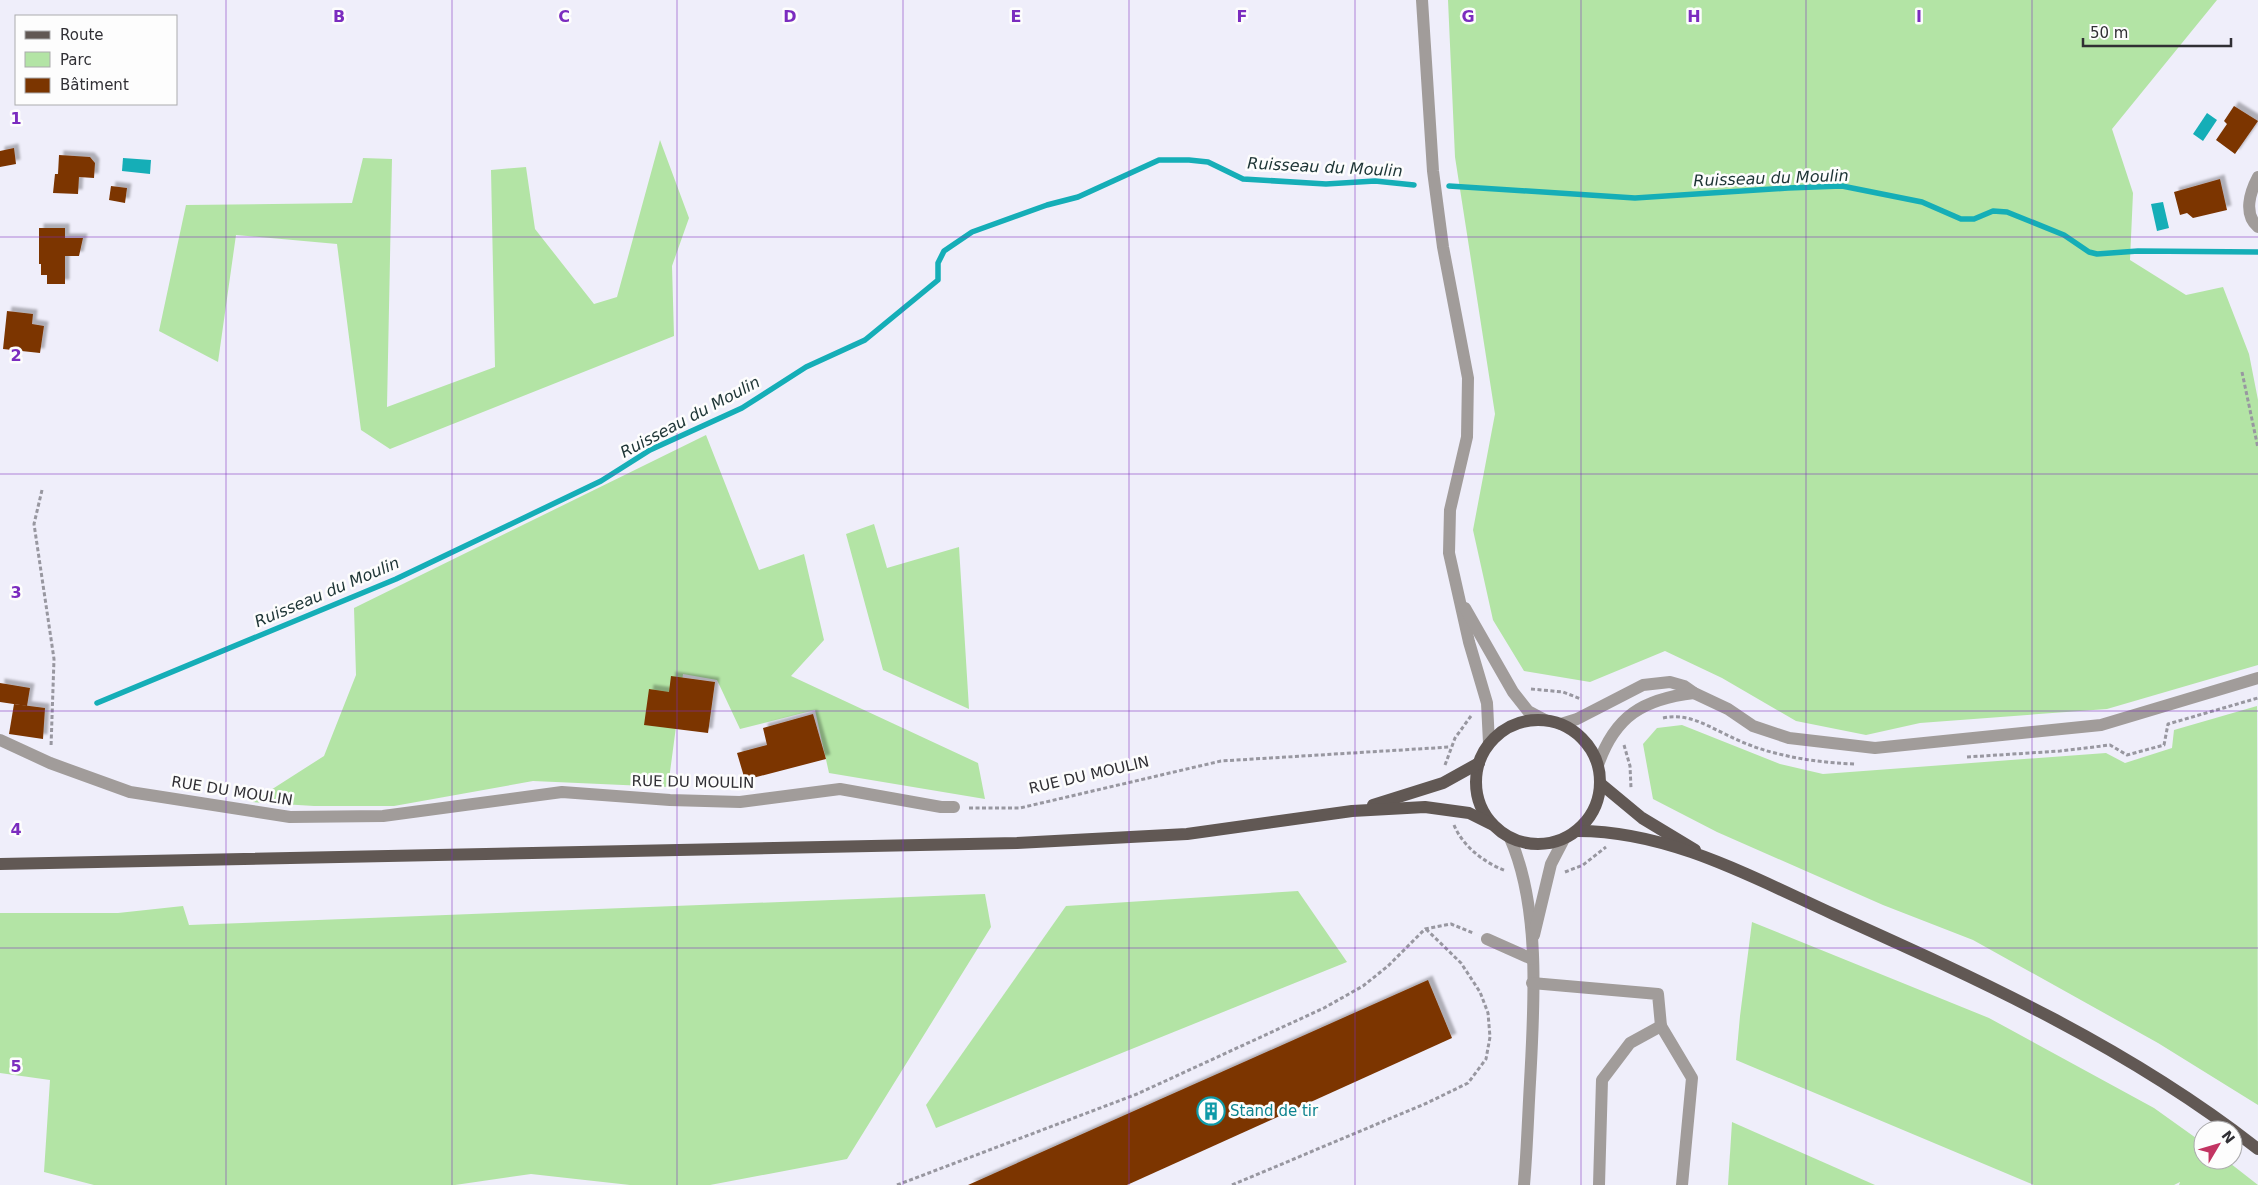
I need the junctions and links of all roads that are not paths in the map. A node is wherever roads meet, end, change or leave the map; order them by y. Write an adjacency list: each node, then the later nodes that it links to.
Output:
1 (1422, 0): 4 (street)
2 (2258, 177): 3 (street)
3 (2258, 227)
4 (1456, 592): 7 (street); 10 (street)
5 (2258, 678): 6 (street)
6 (1694, 693): 8 (street); 12 (street)
7 (1545, 720): 8 (main road); 10 (main road)
8 (1561, 724): 12 (main road)
9 (0, 740): 14 (street, RUE DU MOULIN)
10 (1489, 743): 11 (main road)
11 (1479, 763): 15 (main road); 16 (main road)
12 (1598, 765): 13 (main road)
13 (1601, 784): 17 (main road); 20 (main road)
14 (954, 807)
15 (1352, 811): 16 (main road); 21 (main road)
16 (1491, 824): 18 (main road)
17 (1578, 831): 19 (main road); 20 (main road)
18 (1510, 838): 19 (main road); 23 (street)
19 (1564, 839): 23 (street)
20 (1703, 856): 27 (main road)
21 (0, 864)
22 (1487, 940): 24 (street)
23 (1533, 940): 24 (street)
24 (1532, 959): 25 (street)
25 (1532, 983): 26 (street); 28 (street)
26 (1661, 1026): 29 (street); 30 (street)
27 (2258, 1149)
28 (1524, 1185)
29 (1599, 1185)
30 (1682, 1185)

